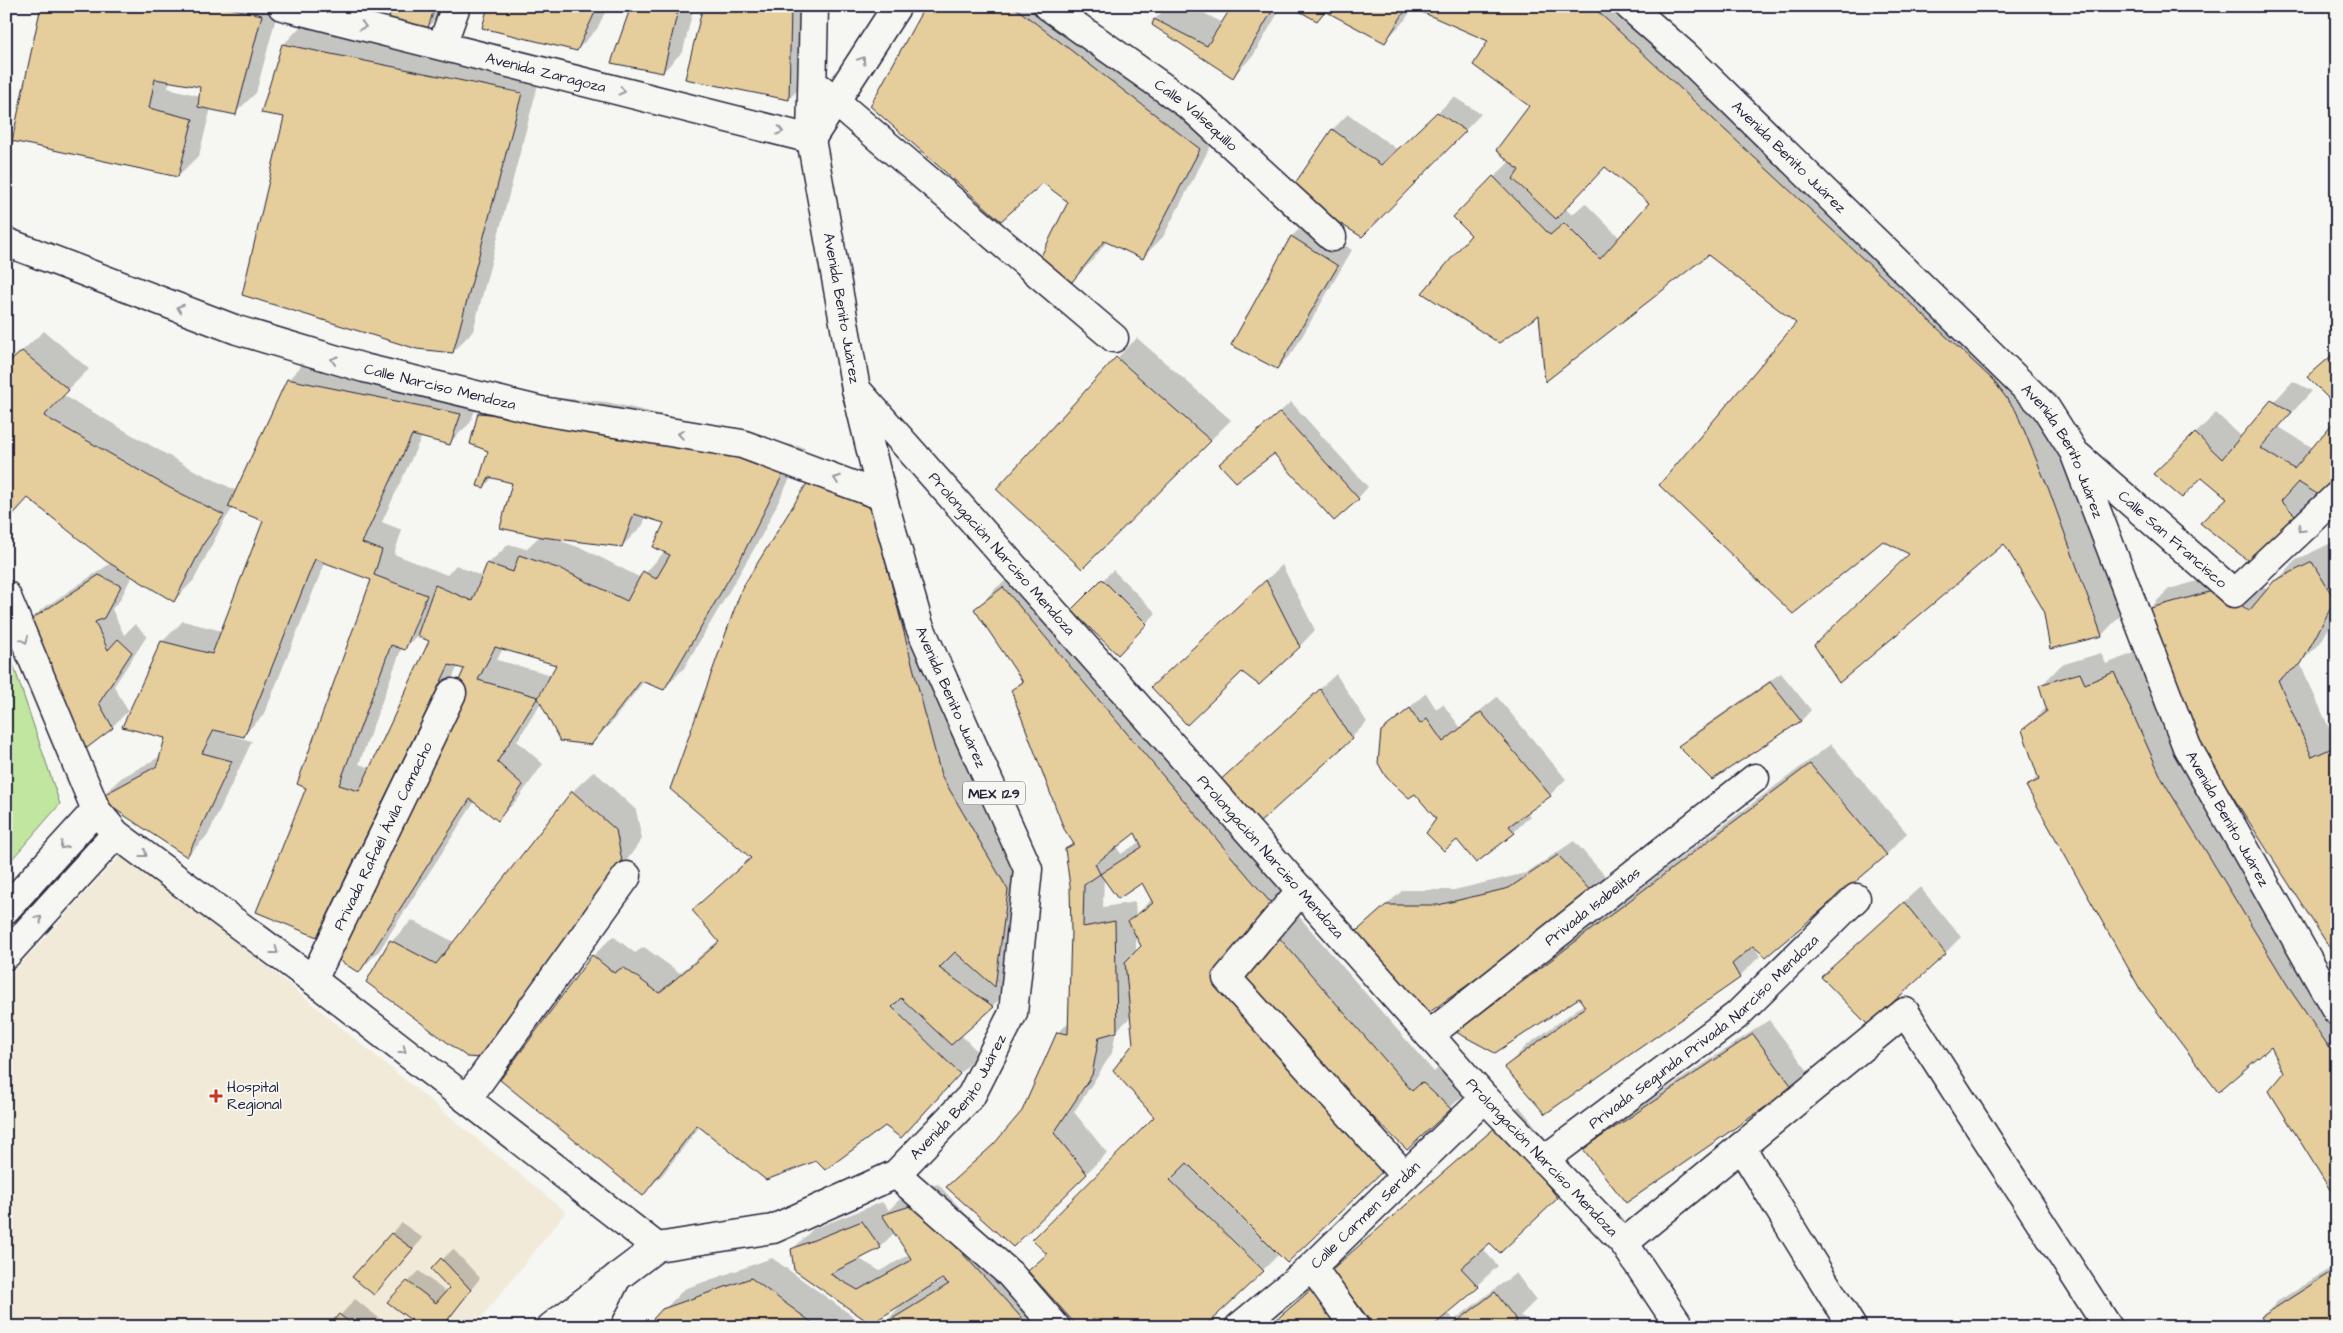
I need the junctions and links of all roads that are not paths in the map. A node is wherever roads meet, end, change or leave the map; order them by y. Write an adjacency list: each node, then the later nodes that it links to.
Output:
1 (282, 6): 7 (street, Avenida Zaragoza, one-way to 7)
2 (456, 6): 7 (street)
3 (814, 6): 8 (street, Avenida Benito Juárez / MEX 129)
4 (897, 6): 9 (street, one-way to 4)
5 (1048, 6): 11 (street, Calle Valsequillo)
6 (1629, 6): 15 (street, Avenida Benito Juárez)
7 (442, 45): 10 (street, Avenida Zaragoza, one-way to 10)
8 (812, 82): 9 (street); 10 (street, Avenida Benito Juárez / MEX 129)
9 (836, 101): 10 (street); 13 (street)
10 (811, 139): 14 (street, Avenida Benito Juárez / MEX 129)
11 (1332, 236)
12 (6, 242): 16 (street, Calle Narciso Mendoza, one-way to 12)
13 (1114, 338)
14 (856, 389): 16 (street, Avenida Benito Juárez / MEX 129); 24 (street, Prolongación Narciso Mendoza)
15 (2074, 452): 17 (street, Calle San Francisco, one-way to 15); 29 (street, Avenida Benito Juárez)
16 (882, 496): 35 (street, Avenida Benito Juárez / MEX 129)
17 (2337, 496)
18 (6, 595): 21 (street, one-way to 21)
19 (452, 693): 28 (street, Privada Rafaél Ávila Camacho)
20 (1755, 778): 30 (street, Privada Isabelitas)
21 (96, 810): 22 (street); 26 (street, one-way to 26)
22 (116, 834): 27 (street, one-way to 22); 28 (street, one-way to 28)
23 (627, 876): 32 (street)
24 (1301, 890): 30 (street, Prolongación Narciso Mendoza); 36 (street)
25 (1856, 898): 34 (street, Privada Segunda Privada Narciso Mendoza)
26 (6, 909)
27 (6, 955)
28 (313, 980): 32 (street, one-way to 32)
29 (2337, 1011)
30 (1429, 1034): 31 (street, Prolongación Narciso Mendoza)
31 (1485, 1098): 34 (street, Prolongación Narciso Mendoza); 36 (street, Calle Carmen Serdán)
32 (466, 1099): 38 (street)
33 (1740, 1147): 37 (street); 47 (street); 48 (street)
34 (1544, 1160): 37 (street, Prolongación Narciso Mendoza)
35 (896, 1174): 38 (street, Avenida Benito Juárez / MEX 129); 43 (street)
36 (1405, 1176): 39 (street, Calle Carmen Serdán)
37 (1624, 1243): 46 (street, Prolongación Narciso Mendoza)
38 (657, 1247): 40 (street, Avenida Benito Juárez / MEX 129)
39 (1312, 1267): 44 (street, Calle Carmen Serdán); 45 (street)
40 (617, 1277): 41 (street, Avenida Benito Juárez / MEX 129); 42 (street)
41 (551, 1327)
42 (592, 1327)
43 (1056, 1327)
44 (1240, 1327)
45 (1355, 1327)
46 (1680, 1327)
47 (1852, 1327)
48 (2108, 1327)

